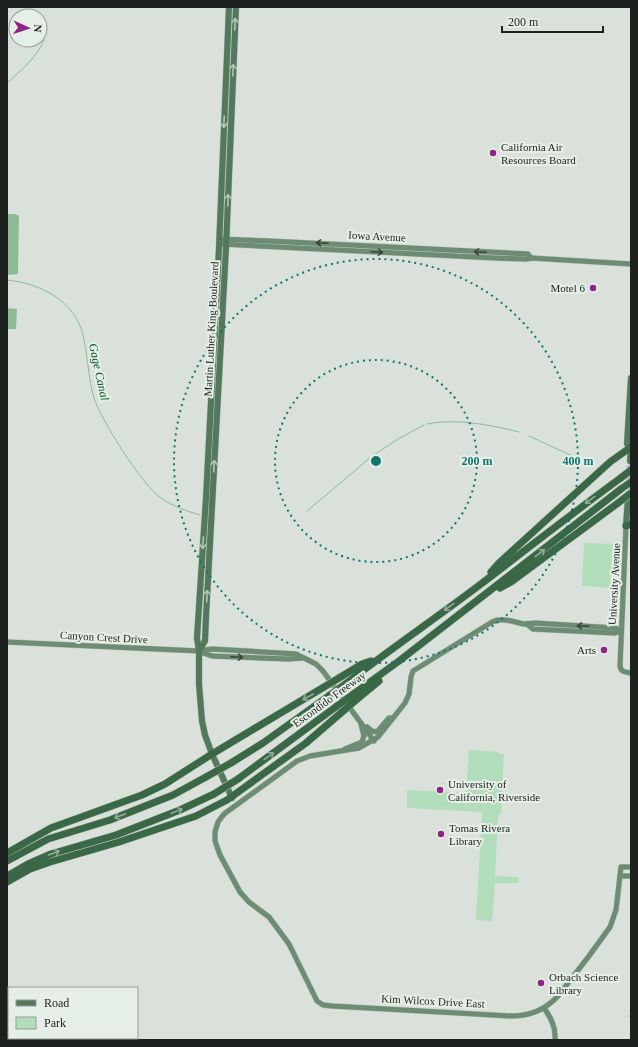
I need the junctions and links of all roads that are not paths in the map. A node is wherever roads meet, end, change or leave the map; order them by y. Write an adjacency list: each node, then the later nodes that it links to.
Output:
1 (229, 7): 3 (main road, Martin Luther King Boulevard, one-way to 3)
2 (236, 7): 3 (main road, Martin Luther King Boulevard, one-way to 2)
3 (223, 242): 4 (street, Iowa Avenue); 16 (main road, Martin Luther King Boulevard)
4 (631, 264)
5 (631, 378): 6 (main road)
6 (631, 447): 7 (main road); 12 (highway)
7 (630, 461)
8 (631, 470): 12 (highway, Escondido Freeway, one-way to 12, bridge)
9 (631, 482): 13 (highway, Escondido Freeway, one-way to 9, bridge)
10 (629, 495): 11 (main road, University Avenue); 13 (highway, bridge)
11 (630, 526): 14 (street, University Avenue)
12 (480, 584): 17 (highway, Escondido Freeway, one-way to 17)
13 (487, 594): 19 (highway, Escondido Freeway, bridge)
14 (621, 631): 18 (street, University Avenue); 20 (street)
15 (7, 642): 16 (street, Canyon Crest Drive)
16 (199, 651): 21 (street, Canyon Crest Drive); 24 (main road, Martin Luther King Boulevard)
17 (379, 658): 24 (highway, one-way to 24, bridge); 27 (highway, Escondido Freeway, one-way to 27, bridge)
18 (631, 673)
19 (339, 709): 25 (highway); 31 (highway, Escondido Freeway, one-way to 19, bridge)
20 (393, 718): 21 (street); 22 (street)
21 (360, 721): 22 (street, Canyon Crest Drive); 23 (street)
22 (374, 741): 23 (street)
23 (335, 753): 33 (street, Kim Wilcox Drive East)
24 (212, 754): 25 (main road, Martin Luther King Boulevard); 26 (highway)
25 (232, 798): 32 (highway)
26 (7, 853)
27 (7, 861)
28 (631, 867): 29 (street)
29 (620, 876): 30 (street); 33 (street)
30 (631, 876)
31 (7, 877)
32 (7, 882)
33 (544, 1008): 34 (street)
34 (555, 1040)

